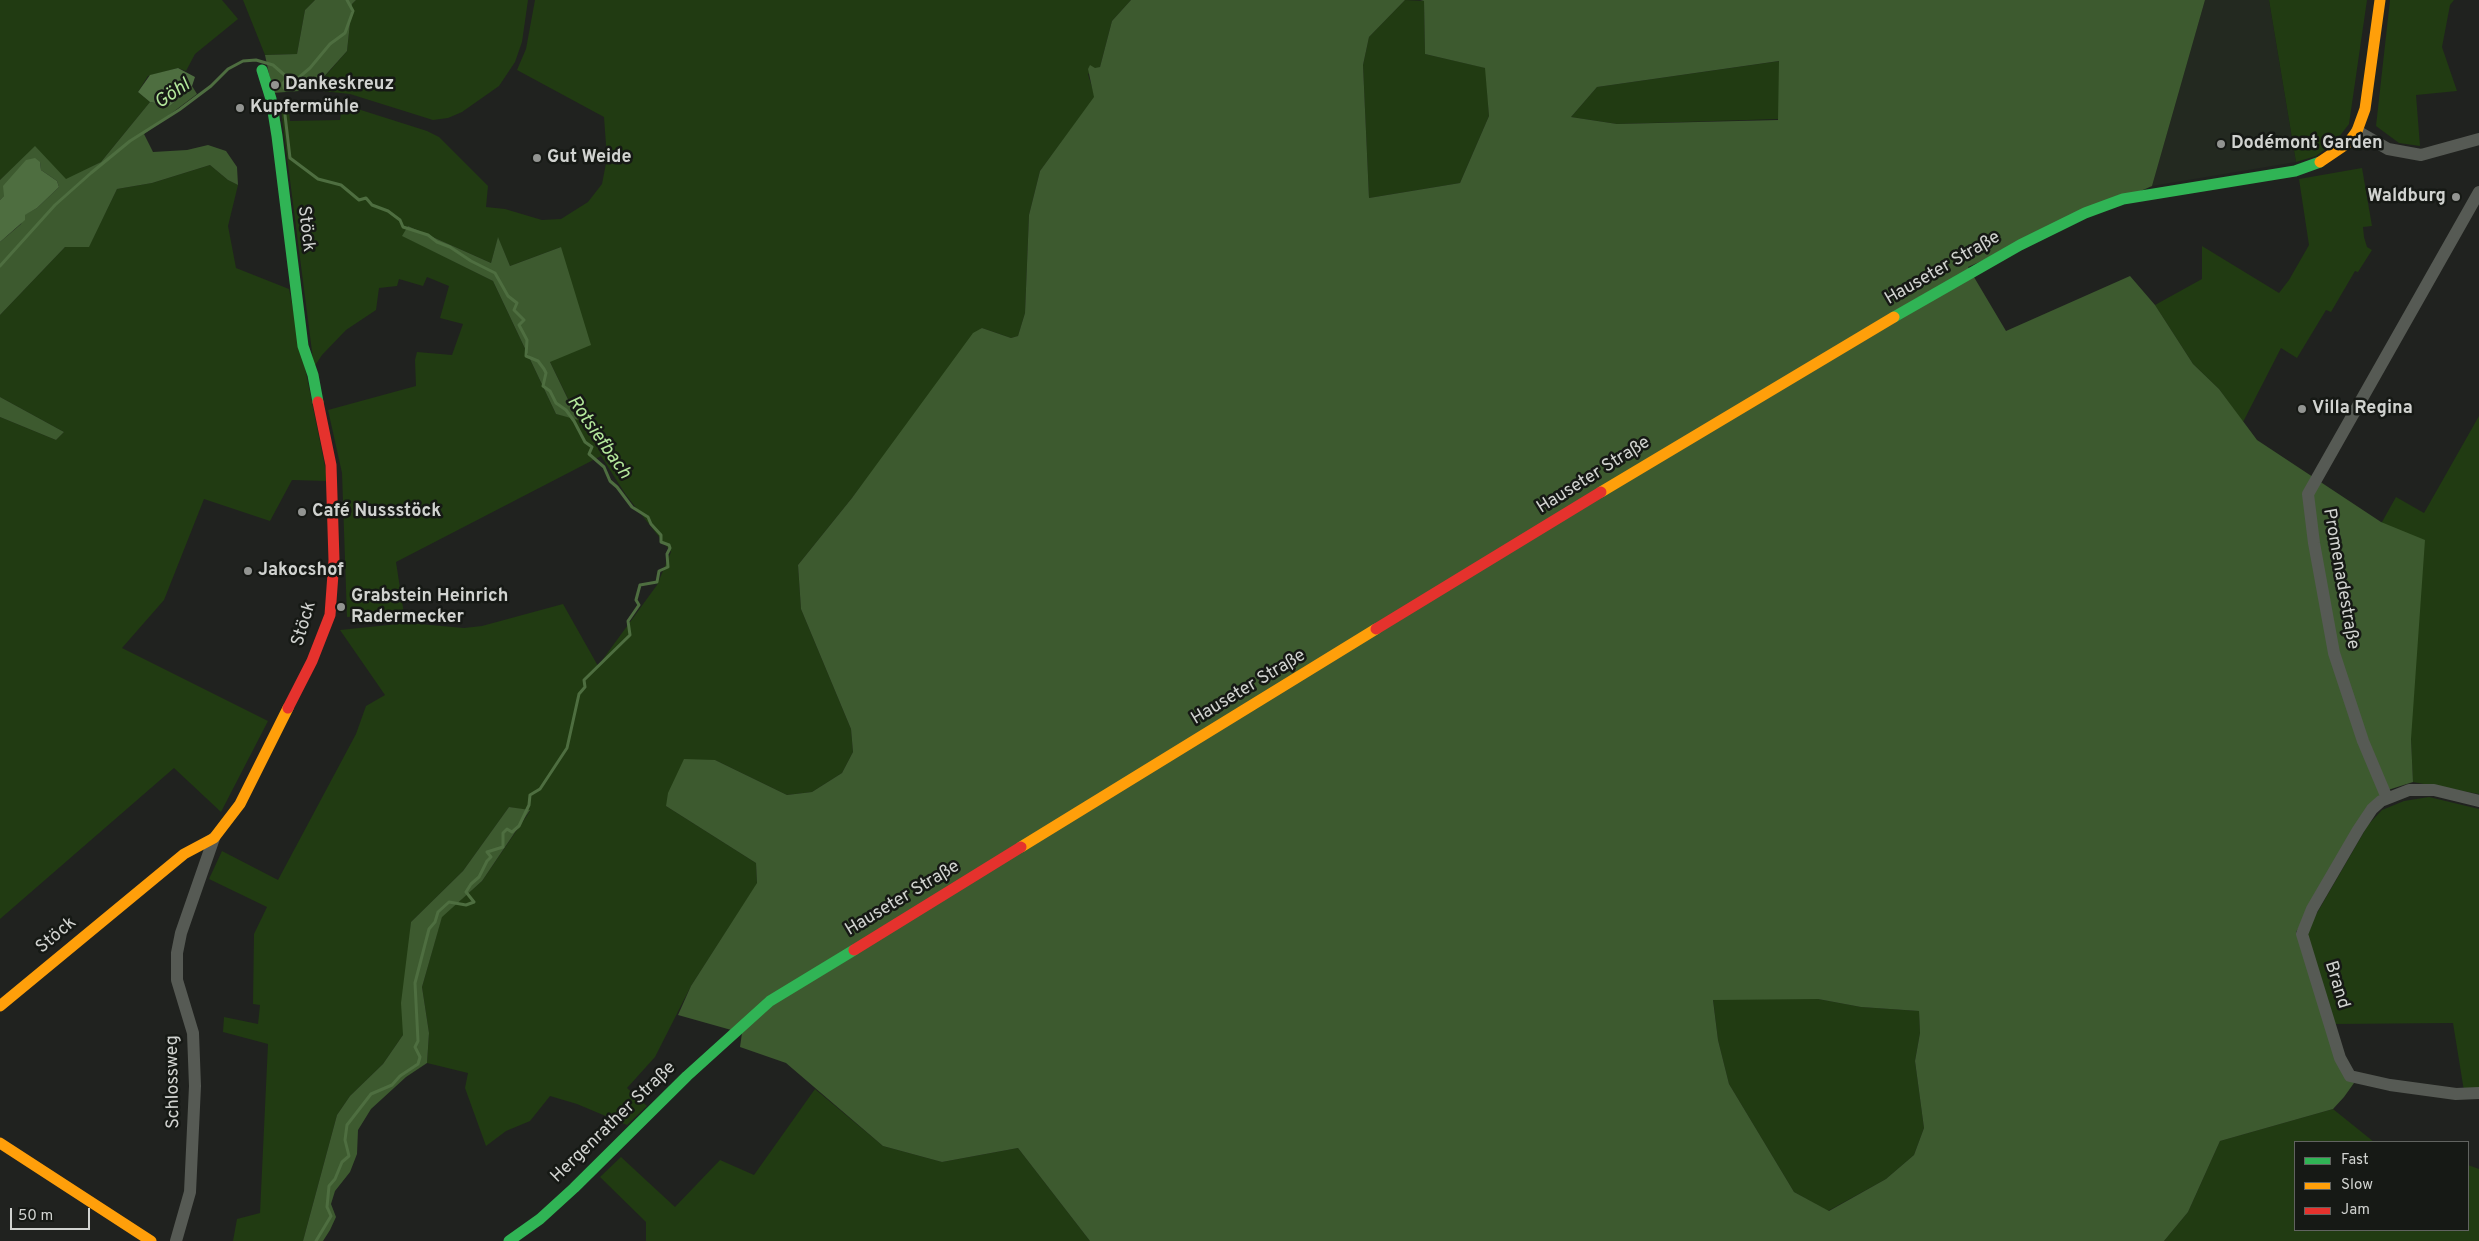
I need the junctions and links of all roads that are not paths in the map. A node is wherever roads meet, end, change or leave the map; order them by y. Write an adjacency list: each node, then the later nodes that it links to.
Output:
1 (2380, 0): 3 (street)
2 (262, 70): 8 (street, Stöck)
3 (2357, 131): 4 (street); 10 (street, Hauseter Straße)
4 (2479, 139)
5 (2479, 192): 6 (street, Promenadestraße)
6 (2387, 798): 7 (street); 11 (street, Brand)
7 (2479, 801)
8 (214, 838): 9 (street, Stöck); 14 (street, Schlossweg)
9 (0, 1006)
10 (740, 1026): 15 (street, Hergenrather Straße)
11 (2479, 1093)
12 (0, 1143): 13 (street)
13 (151, 1241)
14 (176, 1241)
15 (509, 1241)

